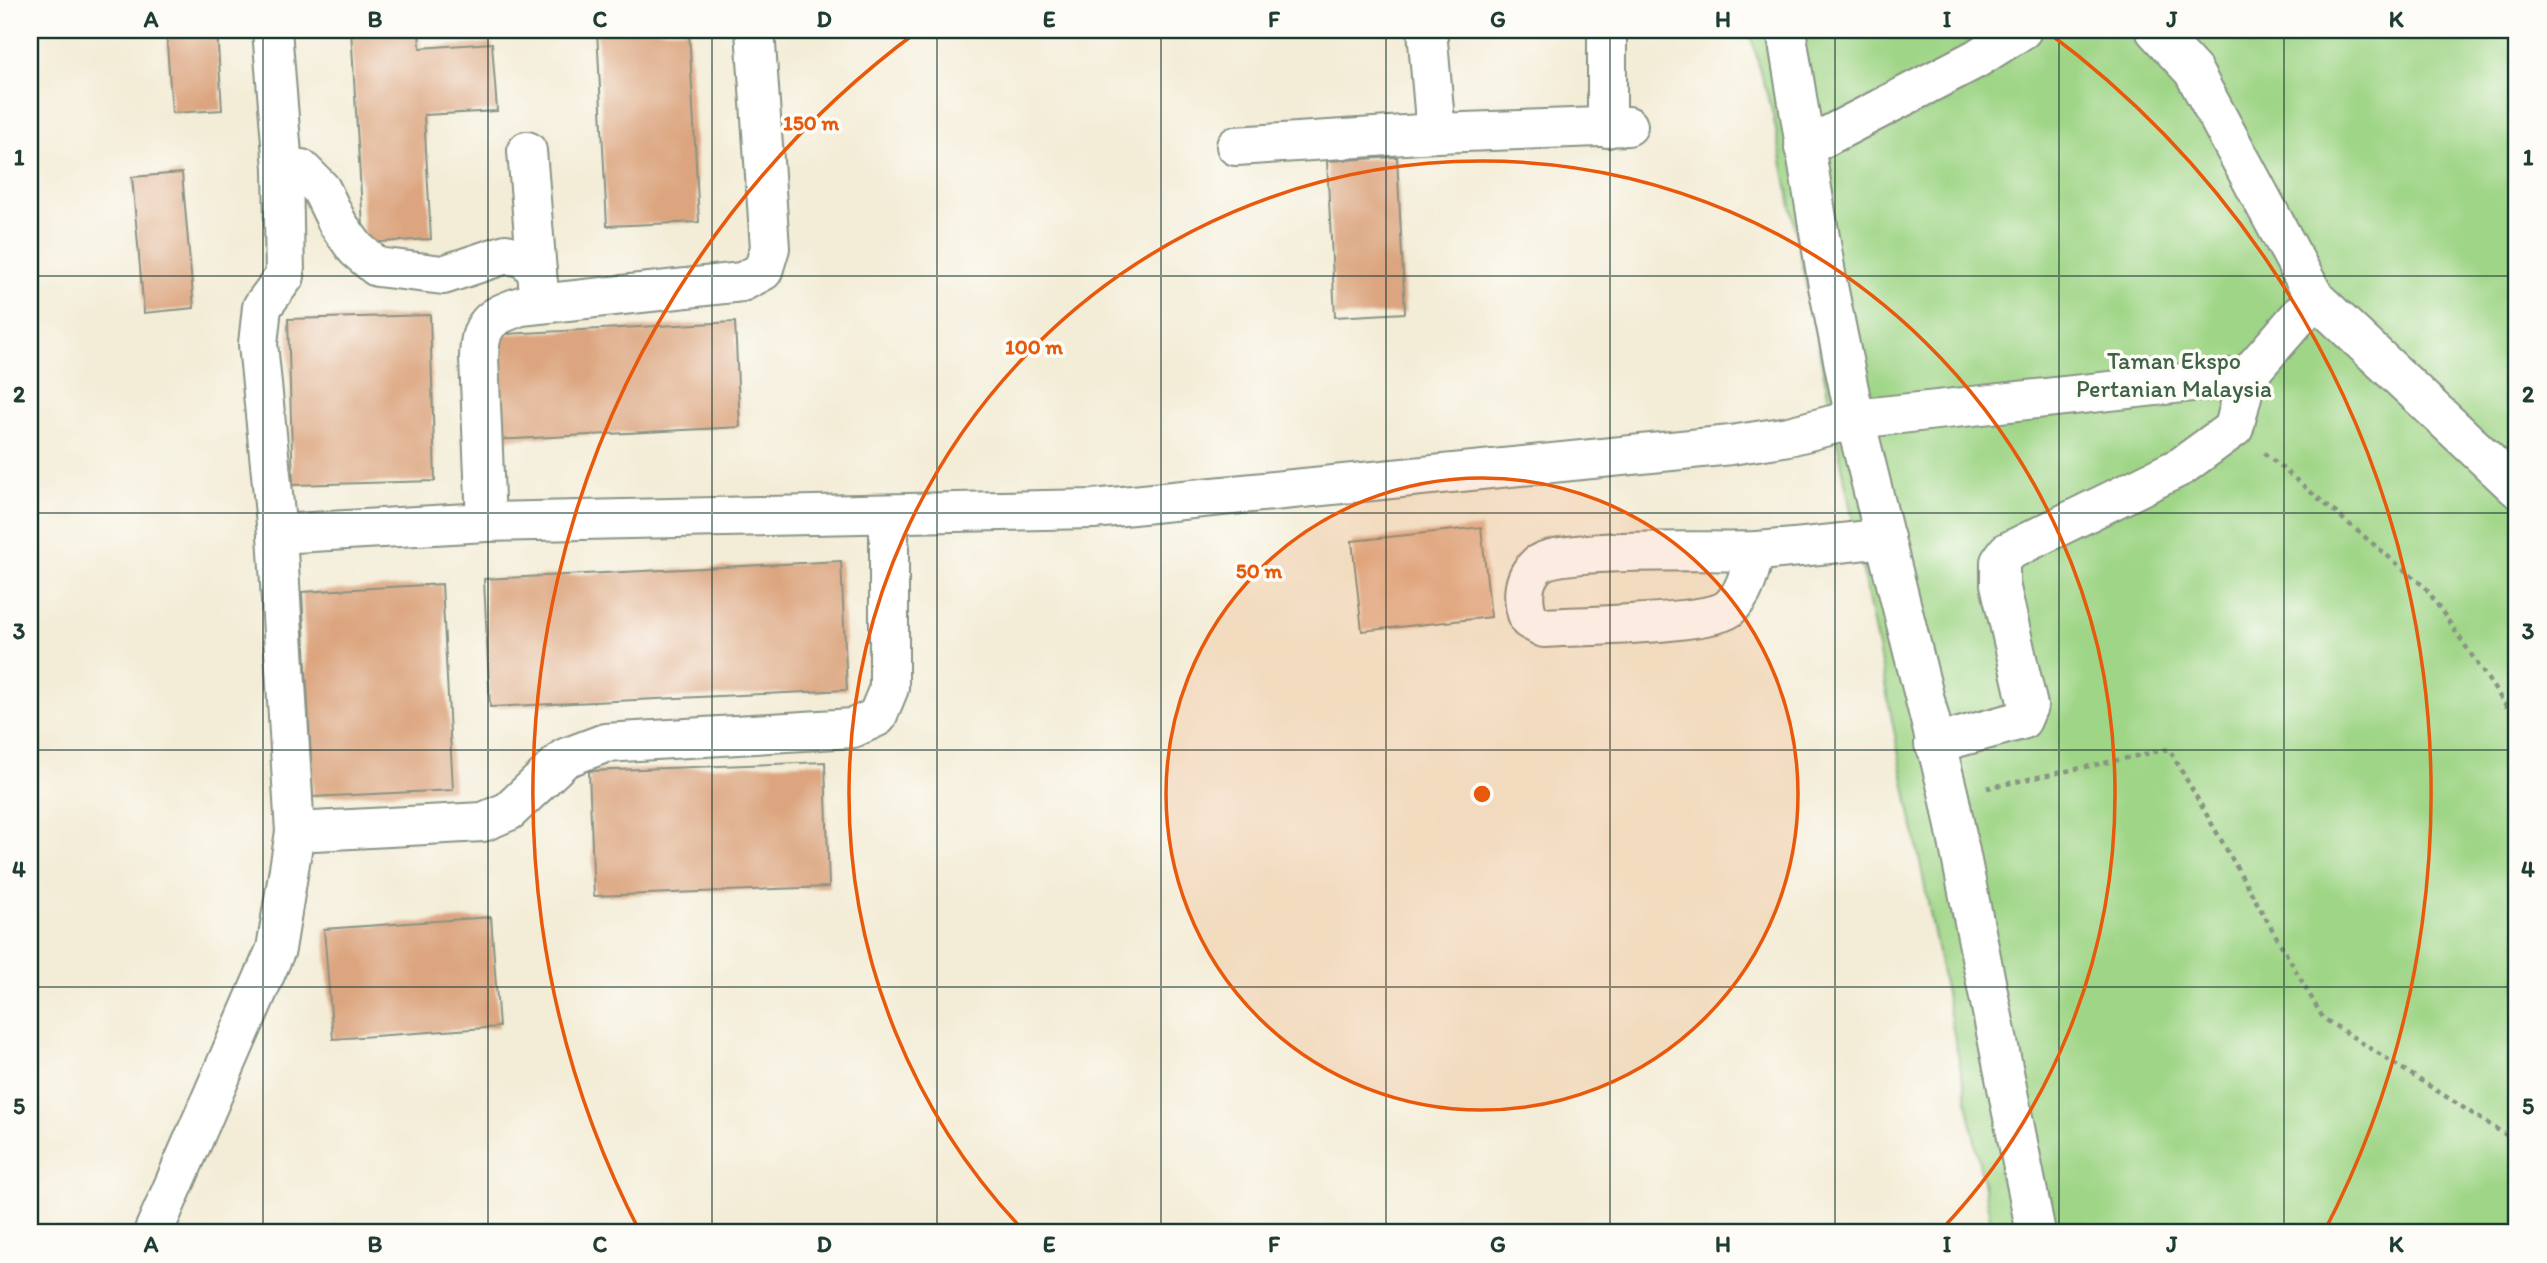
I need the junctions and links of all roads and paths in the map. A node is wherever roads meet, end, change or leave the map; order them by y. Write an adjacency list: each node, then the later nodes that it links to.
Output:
1 (272, 30): 13 (street)
2 (755, 30): 14 (street)
3 (1427, 30): 10 (street)
4 (1608, 30): 10 (street)
5 (1786, 30): 9 (street)
6 (1802, 30): 9 (street)
7 (2022, 30): 9 (street)
8 (2155, 30): 15 (street)
9 (1802, 132): 17 (street)
10 (1436, 133): 11 (street)
11 (1236, 146)
12 (527, 151): 14 (street)
13 (283, 168): 14 (street); 22 (street)
14 (538, 288): 21 (street)
15 (2315, 298): 16 (street); 19 (street)
16 (2247, 376): 17 (street); 18 (street)
17 (1855, 419): 20 (street); 23 (street)
18 (2234, 428): 25 (path); 26 (street)
19 (2517, 488)
20 (889, 514): 21 (street); 28 (street)
21 (486, 522): 22 (street)
22 (277, 534): 28 (street)
23 (1885, 538): 24 (street); 26 (street)
24 (1755, 551): 24 (street)
25 (2517, 722)
26 (1934, 744): 27 (street)
27 (1949, 796): 29 (path); 31 (street)
28 (295, 832): 30 (street)
29 (2517, 1142)
30 (153, 1233)
31 (2036, 1233)

